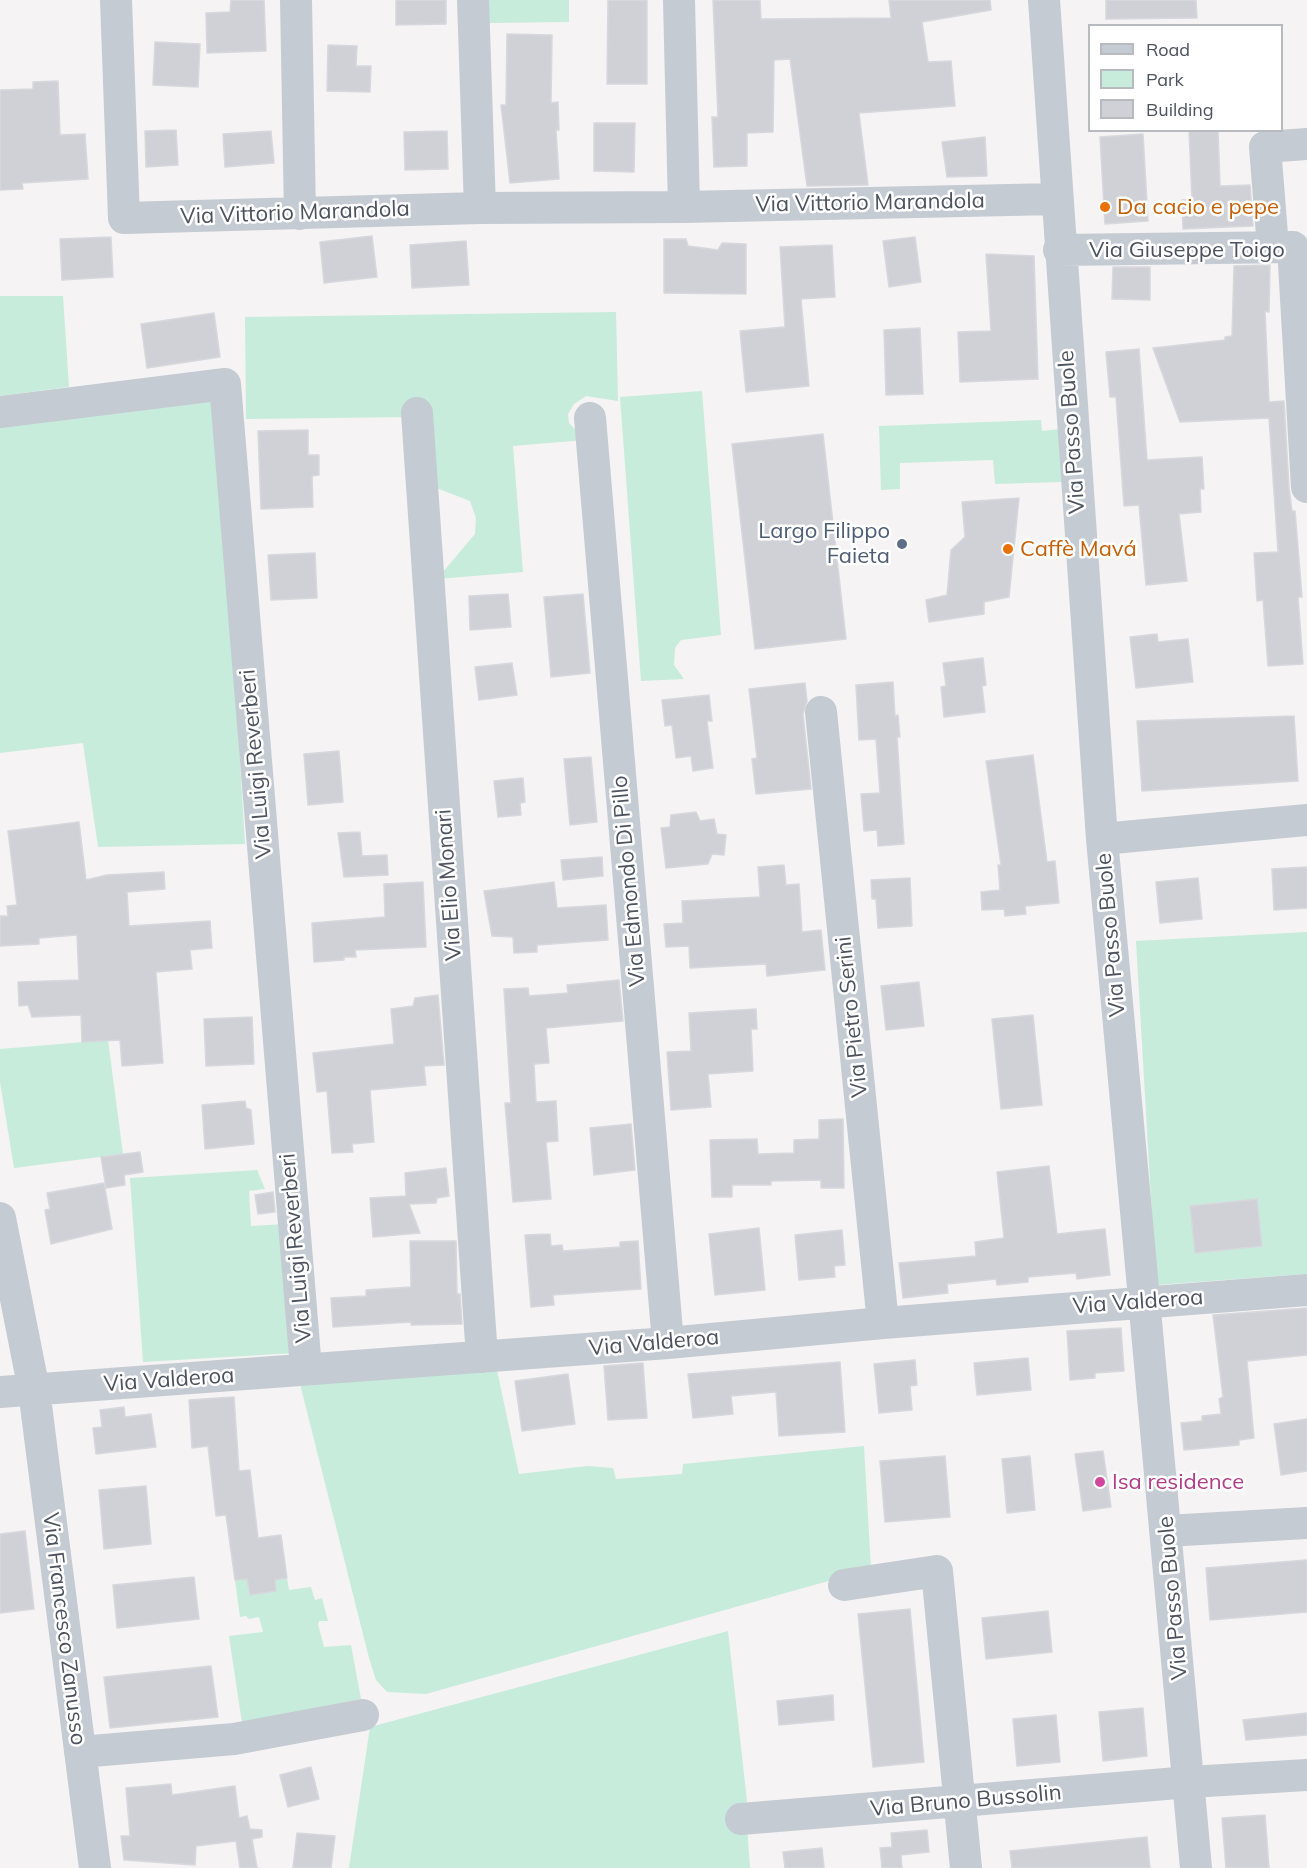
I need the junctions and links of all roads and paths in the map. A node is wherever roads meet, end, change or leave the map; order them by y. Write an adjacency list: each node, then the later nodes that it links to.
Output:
1 (116, 0): 10 (street, Via Vittorio Marandola)
2 (296, 0): 10 (street)
3 (473, 0): 9 (street)
4 (679, 0): 8 (street)
5 (1044, 0): 7 (street, Via Passo Buole)
6 (1307, 144): 11 (street)
7 (1056, 199): 8 (street, Via Vittorio Marandola); 12 (street, Via Passo Buole)
8 (684, 207): 9 (street, Via Vittorio Marandola)
9 (480, 208): 10 (street, Via Vittorio Marandola)
10 (300, 214)
11 (1272, 235)
12 (1059, 250): 16 (street, Via Giuseppe Toigo); 19 (street, Via Passo Buole)
13 (0, 412): 26 (street, Via Luigi Reverberi)
14 (417, 413): 25 (street, Via Elio Monari)
15 (590, 418): 24 (street, Via Edmondo Di Pillo)
16 (1307, 487)
17 (821, 712): 23 (street, Via Pietro Serini)
18 (1307, 820): 19 (street)
19 (1102, 839): 22 (street, Via Passo Buole)
20 (0, 1218): 27 (street, Via Francesco Zanusso)
21 (1307, 1290): 22 (street, Via Valderoa)
22 (1146, 1301): 23 (street, Via Valderoa); 30 (street, Via Passo Buole)
23 (883, 1323): 24 (street, Via Valderoa)
24 (668, 1343): 25 (street, Via Valderoa)
25 (482, 1357): 26 (street, Via Valderoa)
26 (306, 1369): 27 (street, Via Valderoa)
27 (34, 1390): 28 (street, Via Valderoa); 33 (street, Via Francesco Zanusso)
28 (0, 1392)
29 (1307, 1523): 30 (street)
30 (1166, 1532): 35 (street, Via Passo Buole)
31 (844, 1585): 36 (street)
32 (363, 1715): 33 (street)
33 (80, 1752): 38 (street, Via Francesco Zanusso)
34 (1307, 1775): 35 (street, Via Bruno Bussolin)
35 (1190, 1782): 36 (street, Via Bruno Bussolin); 40 (street, Via Passo Buole)
36 (961, 1801): 37 (street, Via Bruno Bussolin); 39 (street)
37 (741, 1819)
38 (95, 1868)
39 (966, 1868)
40 (1196, 1868)

